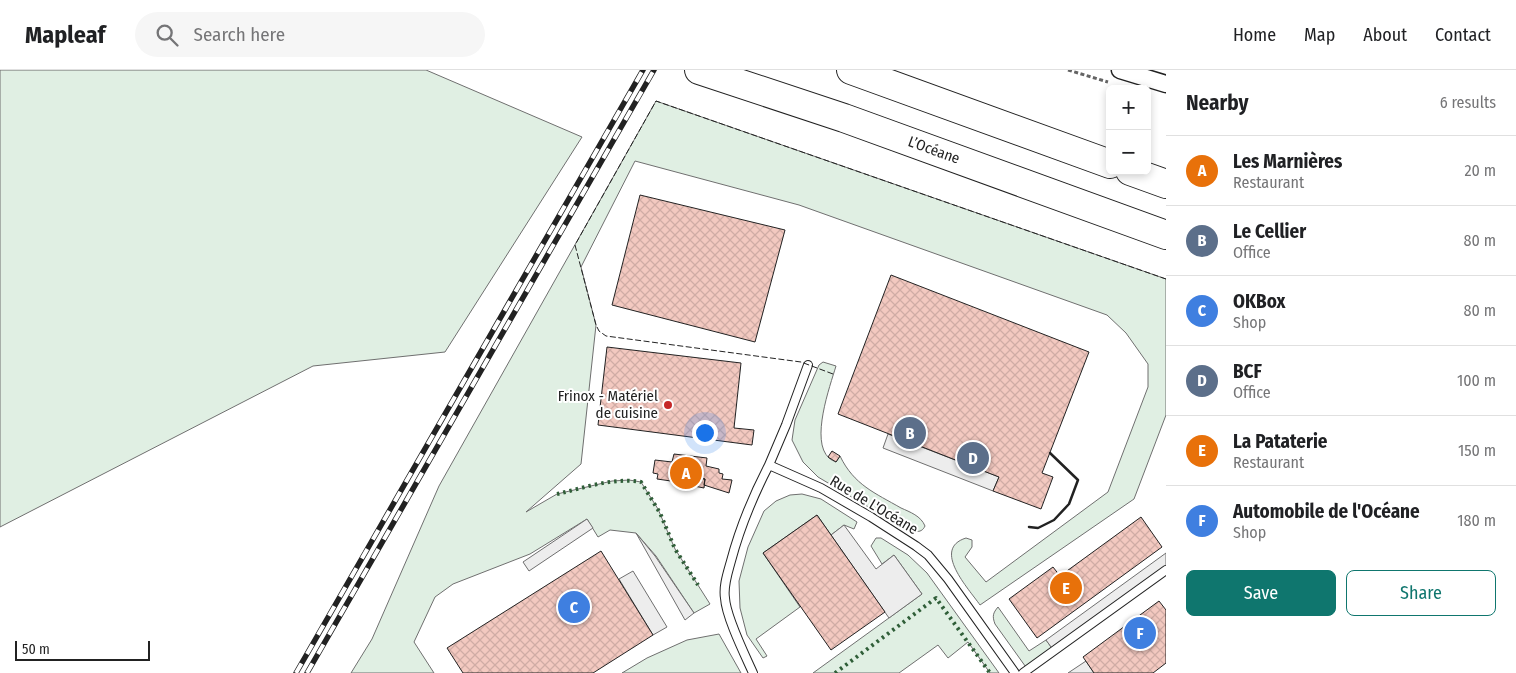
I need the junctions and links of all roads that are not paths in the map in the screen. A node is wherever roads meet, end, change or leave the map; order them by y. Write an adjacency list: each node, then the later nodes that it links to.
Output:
1 (700, 70): 8 (highway, L’Océane)
2 (851, 70): 5 (highway)
3 (1115, 77): 4 (street)
4 (1166, 84)
5 (1106, 163)
6 (1141, 175): 7 (highway)
7 (1166, 184)
8 (1166, 235)
9 (808, 365): 10 (lane)
10 (769, 465): 12 (lane); 13 (lane, Rue de L'Océane)
11 (1166, 570): 14 (lane)
12 (754, 673)
13 (1015, 673)
14 (1023, 673)

